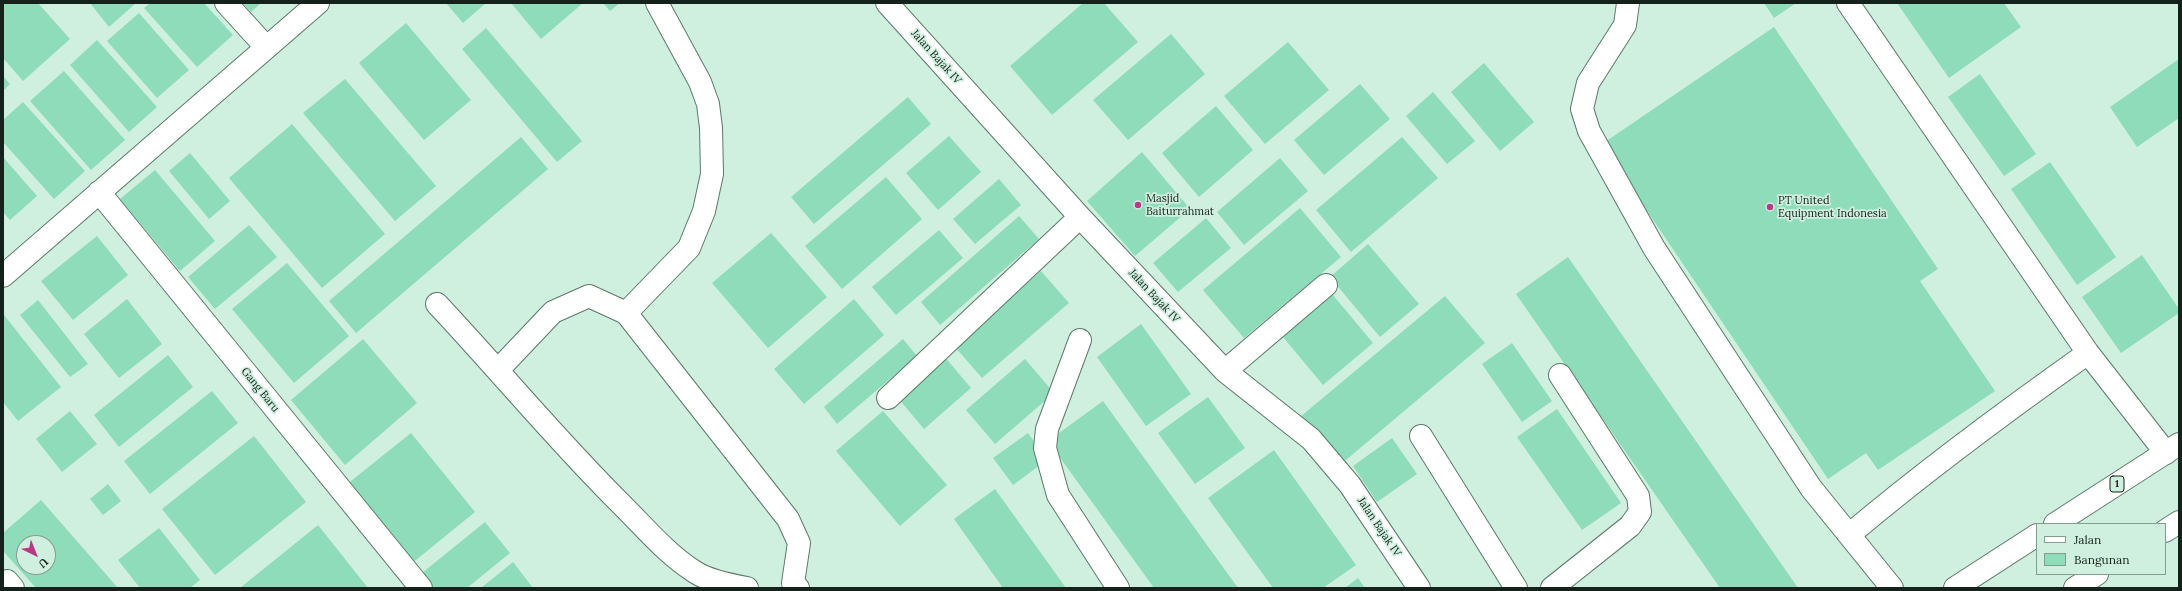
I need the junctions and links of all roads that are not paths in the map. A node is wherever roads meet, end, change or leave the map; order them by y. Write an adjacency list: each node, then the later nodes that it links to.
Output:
1 (226, 3): 7 (main road)
2 (318, 3): 7 (main road)
3 (657, 3): 13 (main road)
4 (887, 3): 9 (main road, Jalan Bajak IV)
5 (1628, 3): 25 (main road)
6 (1848, 3): 15 (main road)
7 (266, 48): 8 (main road)
8 (99, 192): 10 (main road); 29 (main road, Gang Baru)
9 (1080, 217): 17 (main road, Jalan Bajak IV); 19 (main road)
10 (3, 276)
11 (1326, 285): 17 (main road)
12 (437, 304): 16 (main road)
13 (626, 313): 16 (main road); 28 (main road)
14 (1080, 340): 31 (main road)
15 (2088, 353): 21 (main road); 25 (main road)
16 (498, 370): 30 (main road)
17 (1225, 371): 32 (main road, Jalan Bajak IV)
18 (1560, 375): 34 (main road)
19 (888, 398)
20 (1421, 436): 33 (main road)
21 (2172, 448): 23 (main road, 1)
22 (2179, 522): 24 (main road)
23 (2057, 523)
24 (2166, 530)
25 (1849, 535): 35 (main road)
26 (2036, 536): 36 (main road)
27 (2095, 575): 37 (main road)
28 (790, 586)
29 (421, 588)
30 (747, 588)
31 (1118, 588)
32 (1419, 588)
33 (1516, 588)
34 (1552, 588)
35 (1892, 588)
36 (1955, 588)
37 (2075, 588)

